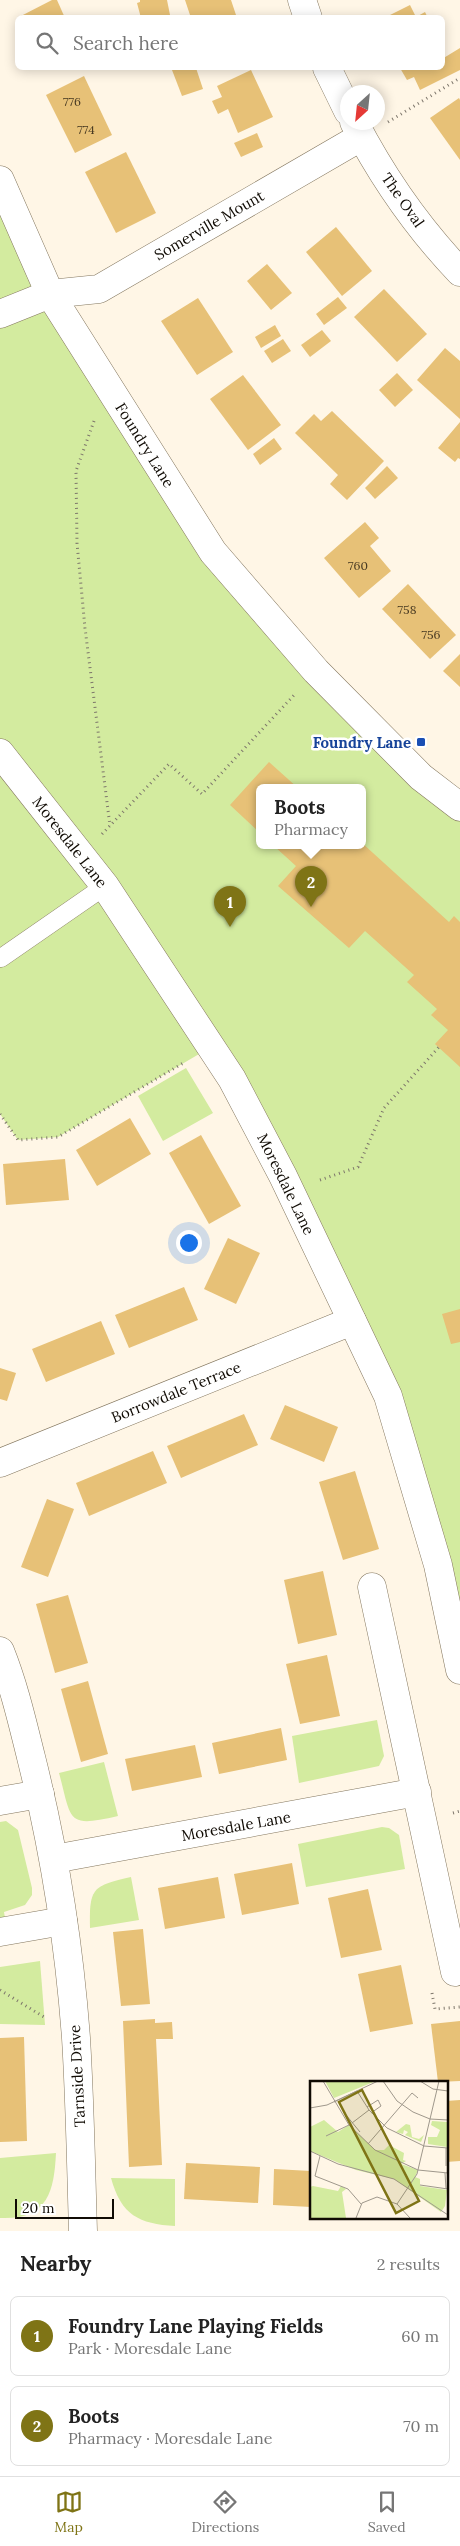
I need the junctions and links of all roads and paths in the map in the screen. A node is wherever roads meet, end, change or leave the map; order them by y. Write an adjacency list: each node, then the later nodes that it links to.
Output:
1 (302, 0): 2 (street)
2 (307, 15)
3 (328, 70): 5 (street)
4 (460, 78): 6 (path)
5 (340, 95)
6 (385, 116)
7 (358, 130): 9 (street, The Oval); 10 (street, Somerville Mount)
8 (0, 180): 10 (street, Foundry Lane)
9 (460, 272)
10 (50, 294): 11 (street, Somerville Mount); 12 (street, Foundry Lane)
11 (0, 314)
12 (108, 385): 13 (street, Foundry Lane); 16 (path)
13 (316, 671): 15 (street, Foundry Lane); 16 (path)
14 (0, 753): 17 (street, Moresdale Lane)
15 (460, 807)
16 (110, 826): 17 (path)
17 (83, 855): 18 (street, Moresdale Lane)
18 (105, 886): 19 (lane); 20 (street, Moresdale Lane)
19 (1, 958)
20 (212, 1047): 22 (path); 23 (street, Moresdale Lane)
21 (438, 1047): 23 (path)
22 (0, 1114)
23 (290, 1190): 24 (street, Moresdale Lane)
24 (352, 1321): 25 (street, Borrowdale Terrace); 27 (street, Moresdale Lane)
25 (0, 1463)
26 (372, 1587): 30 (street)
27 (456, 1632): 29 (street, Moresdale Lane)
28 (0, 1651): 31 (street, Tarnside Drive)
29 (460, 1670)
30 (417, 1792): 33 (street, Moresdale Lane); 36 (street)
31 (40, 1794): 32 (street); 33 (street, Tarnside Drive)
32 (0, 1801)
33 (54, 1859): 34 (street, Tarnside Drive)
34 (64, 1921): 35 (street); 38 (street, Tarnside Drive)
35 (0, 1932)
36 (455, 1972)
37 (0, 1990): 38 (path)
38 (76, 2037): 39 (street, Tarnside Drive)
39 (83, 2231)

